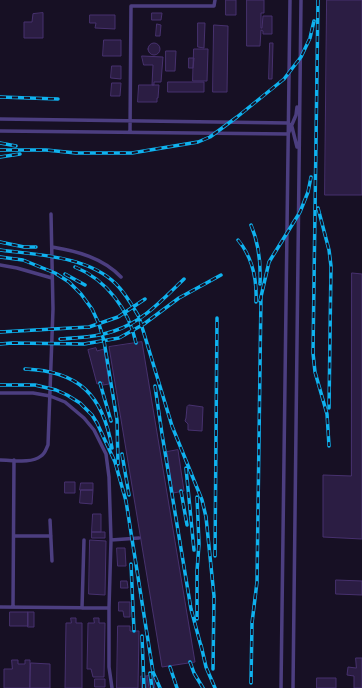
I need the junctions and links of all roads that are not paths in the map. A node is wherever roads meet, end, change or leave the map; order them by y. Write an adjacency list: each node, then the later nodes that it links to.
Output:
1 (131, 0): 5 (lane)
2 (215, 0): 5 (lane)
3 (290, 0): 9 (lane)
4 (301, 0): 6 (lane)
5 (130, 6): 8 (lane)
6 (300, 94): 10 (lane); 14 (lane)
7 (0, 119): 8 (lane)
8 (130, 120): 9 (lane); 12 (lane)
9 (288, 122): 10 (lane); 13 (lane)
10 (291, 127): 13 (lane); 14 (lane)
11 (0, 131): 12 (lane)
12 (130, 132): 13 (lane)
13 (288, 134): 36 (lane)
14 (299, 156): 37 (lane)
15 (51, 214): 16 (lane)
16 (52, 247): 18 (lane); 19 (lane)
17 (0, 265): 19 (lane)
18 (121, 277)
19 (52, 278): 21 (lane)
20 (0, 393): 21 (lane)
21 (50, 396): 23 (lane); 29 (lane)
22 (0, 460): 23 (lane)
23 (14, 460): 25 (lane)
24 (50, 520): 26 (lane)
25 (14, 536): 26 (lane); 32 (lane)
26 (51, 536): 30 (lane)
27 (139, 538): 29 (lane)
28 (84, 540): 33 (lane)
29 (112, 540): 34 (lane)
30 (52, 562)
31 (0, 607): 32 (lane)
32 (13, 607): 33 (lane)
33 (82, 608): 34 (lane)
34 (109, 608): 35 (lane)
35 (112, 688)
36 (281, 688)
37 (293, 688)

